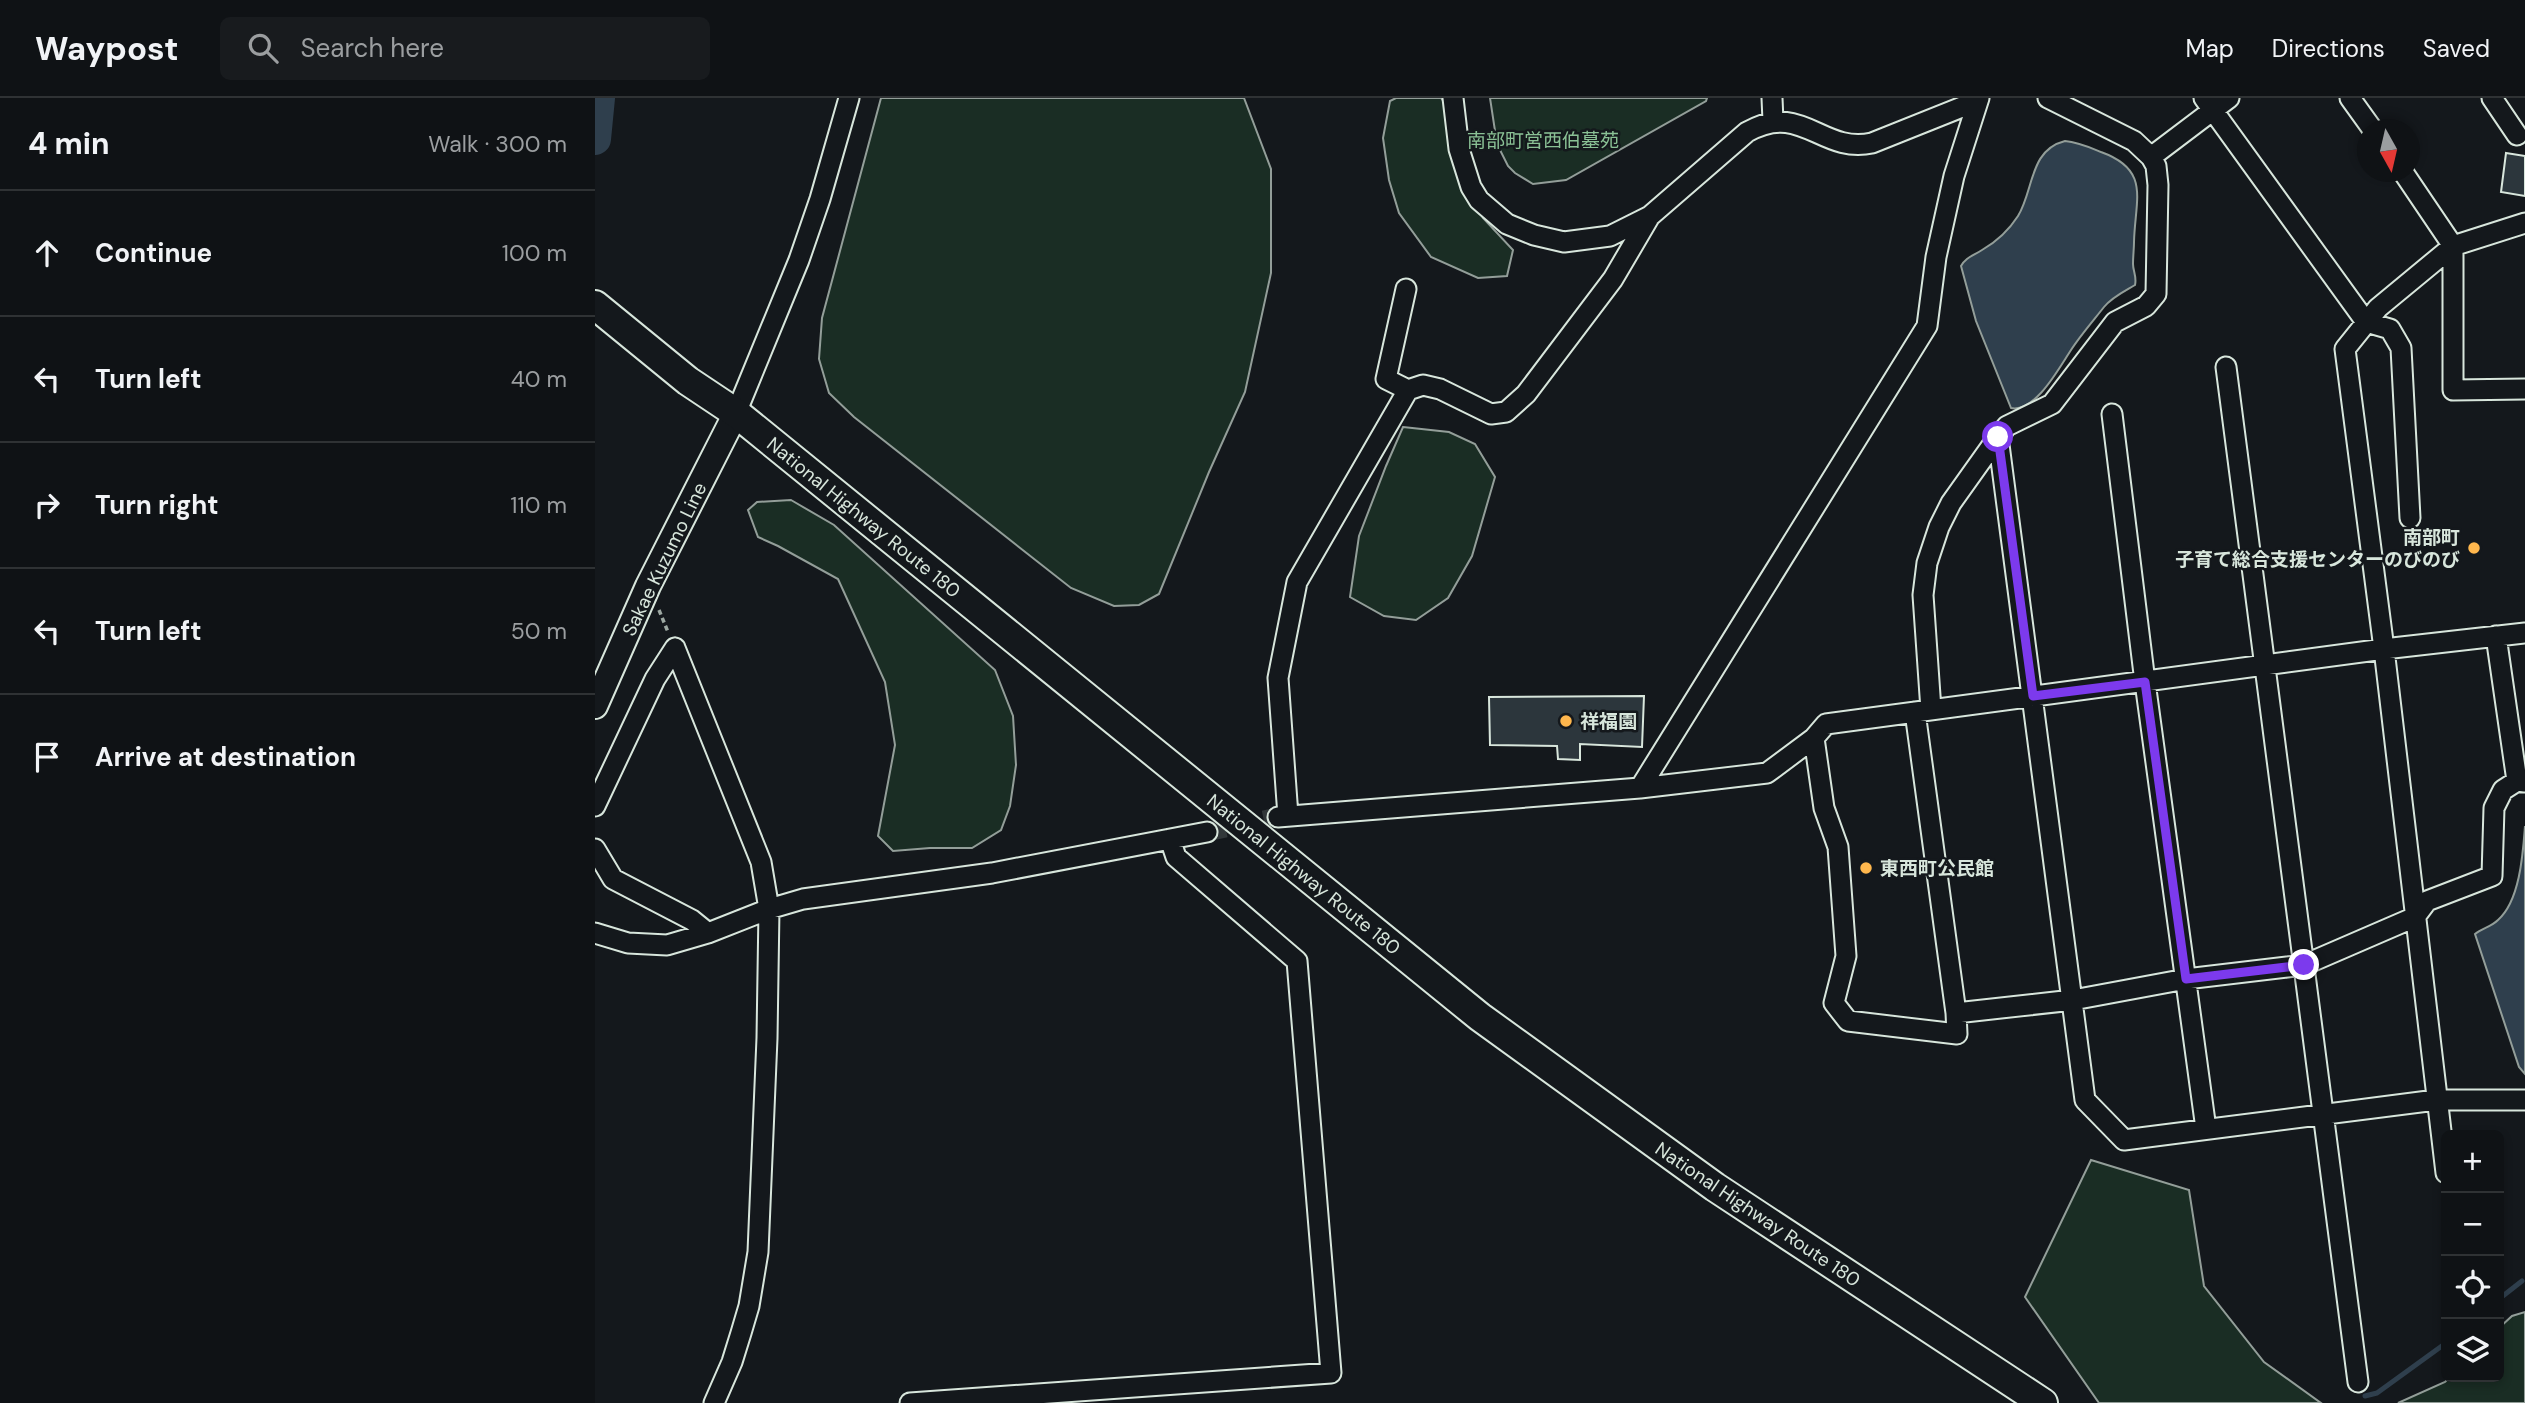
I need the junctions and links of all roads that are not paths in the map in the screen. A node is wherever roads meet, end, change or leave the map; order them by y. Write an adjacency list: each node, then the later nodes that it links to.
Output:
1 (849, 98): 24 (street)
2 (1453, 98): 15 (street)
3 (1772, 98): 11 (street)
4 (2048, 98): 13 (street)
5 (2229, 98): 9 (street)
6 (2350, 98): 10 (street)
7 (2492, 98): 12 (street)
8 (1976, 99): 11 (street); 38 (street)
9 (2209, 104): 13 (street); 20 (street)
10 (2365, 119)
11 (1773, 121): 15 (street)
12 (2517, 135)
13 (2151, 156): 26 (street)
14 (2410, 182): 17 (street)
15 (1650, 216): 22 (street)
16 (2525, 223): 17 (street)
17 (2453, 246): 20 (street); 23 (street)
18 (1406, 289): 22 (street)
19 (595, 305): 24 (highway, National Highway Route 180)
20 (2366, 323): 27 (street); 30 (street)
21 (2226, 367): 31 (street)
22 (1408, 390): 38 (street)
23 (2525, 390)
24 (736, 413): 34 (main road, Sakae Kuzumo Line); 59 (highway, National Highway Route 180)
25 (2112, 414): 32 (street)
26 (1998, 437): 33 (street); 35 (street)
27 (2410, 518)
28 (2525, 633): 29 (street)
29 (2496, 636): 30 (street); 37 (street)
30 (2384, 649): 31 (street); 44 (street)
31 (2264, 666): 32 (street); 47 (street)
32 (2145, 682): 33 (street); 48 (street)
33 (2033, 696): 35 (street); 49 (street)
34 (595, 706)
35 (1923, 711): 36 (street); 50 (street)
36 (1814, 738): 38 (street); 50 (street)
37 (2521, 782): 44 (street)
38 (1640, 788)
39 (595, 807): 43 (street)
40 (1207, 832): 41 (street)
41 (1170, 839): 43 (street); 58 (street)
42 (595, 849): 46 (street)
43 (769, 909): 46 (street); 57 (street)
44 (2415, 916): 47 (street); 51 (street)
45 (595, 933): 46 (street)
46 (708, 933)
47 (2304, 965): 48 (street); 53 (street)
48 (2186, 979): 49 (street); 54 (street)
49 (2073, 1000): 50 (street); 54 (street)
50 (1956, 1013)
51 (2437, 1100): 52 (street); 53 (street); 55 (street)
52 (2525, 1100)
53 (2324, 1116): 54 (street); 56 (street)
54 (2206, 1129)
55 (2441, 1132)
56 (2358, 1382)
57 (714, 1403)
58 (910, 1403)
59 (2043, 1403)

